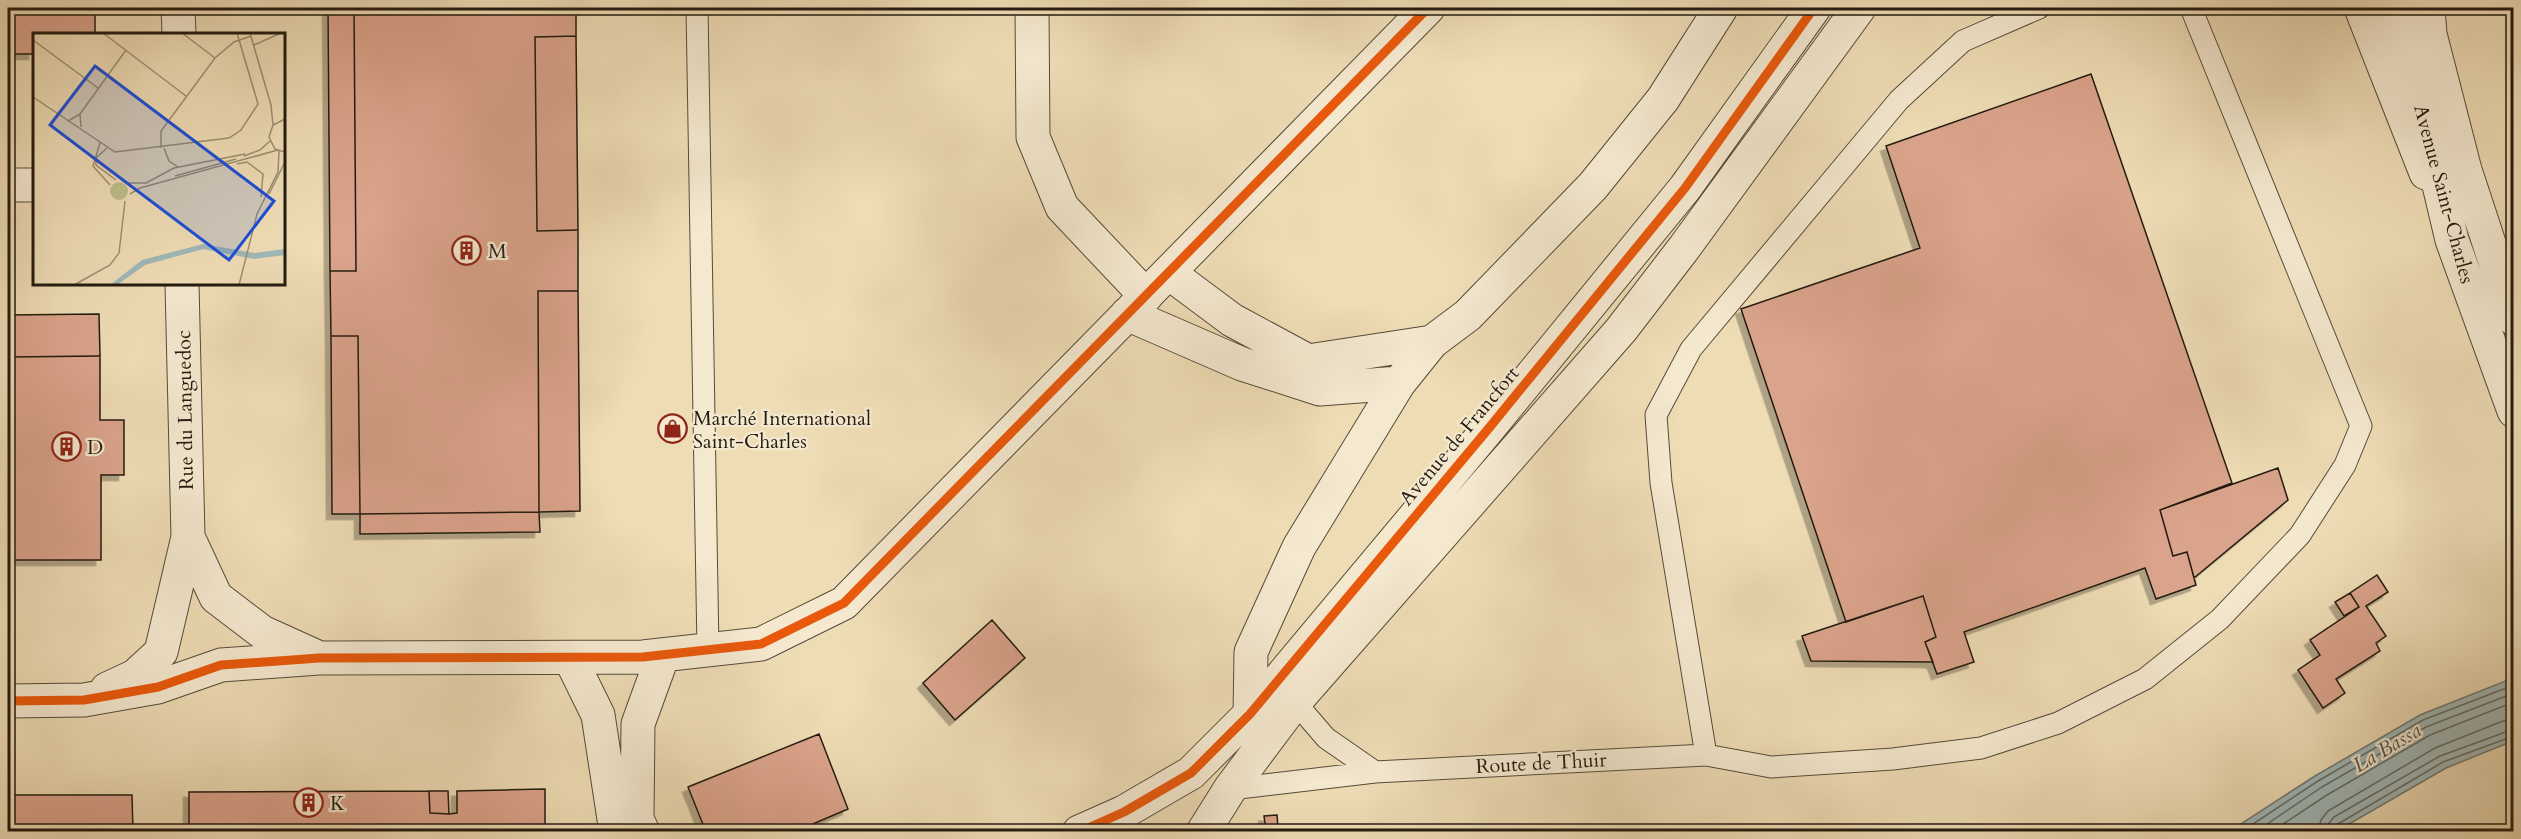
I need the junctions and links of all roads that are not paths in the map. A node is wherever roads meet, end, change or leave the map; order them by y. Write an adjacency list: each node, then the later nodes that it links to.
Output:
1 (178, 8): 14 (street)
2 (697, 8): 27 (lane)
3 (1032, 8): 21 (street)
4 (1428, 8): 19 (street)
5 (1721, 8): 23 (street)
6 (1814, 8): 34 (street, Avenue de Francfort)
7 (1859, 8): 18 (street)
8 (1876, 8): 18 (street)
9 (2039, 8): 35 (lane)
10 (2191, 8): 35 (lane, Route de Thuir)
11 (2361, 8): 17 (street)
12 (2397, 8): 17 (street, Avenue Saint-Charles)
13 (2428, 8): 22 (street, Avenue Saint-Charles)
14 (178, 33)
15 (33, 185): 16 (street)
16 (8, 186)
17 (2452, 240): 25 (street, Avenue Saint-Charles)
18 (1684, 248): 33 (street)
19 (1169, 273): 21 (street); 23 (street)
20 (182, 285): 26 (street, Rue du Languedoc)
21 (1136, 305): 24 (street); 27 (street)
22 (2514, 319)
23 (1432, 342): 24 (street)
24 (1399, 382): 34 (street)
25 (2514, 411)
26 (188, 537): 29 (street, Rue du Languedoc); 31 (street, Rue du Languedoc)
27 (708, 650): 28 (street)
28 (663, 656): 30 (street); 39 (street)
29 (319, 658): 30 (street); 31 (street)
30 (570, 658): 38 (street)
31 (84, 700): 32 (street)
32 (8, 701)
33 (1295, 702): 36 (lane); 37 (street)
34 (1250, 714): 40 (street, Avenue de Francfort)
35 (1706, 755): 36 (lane, Route de Thuir)
36 (1375, 772): 37 (lane, Route de Thuir)
37 (1230, 789): 41 (street)
38 (616, 831)
39 (643, 831)
40 (1079, 831)
41 (1203, 831)

